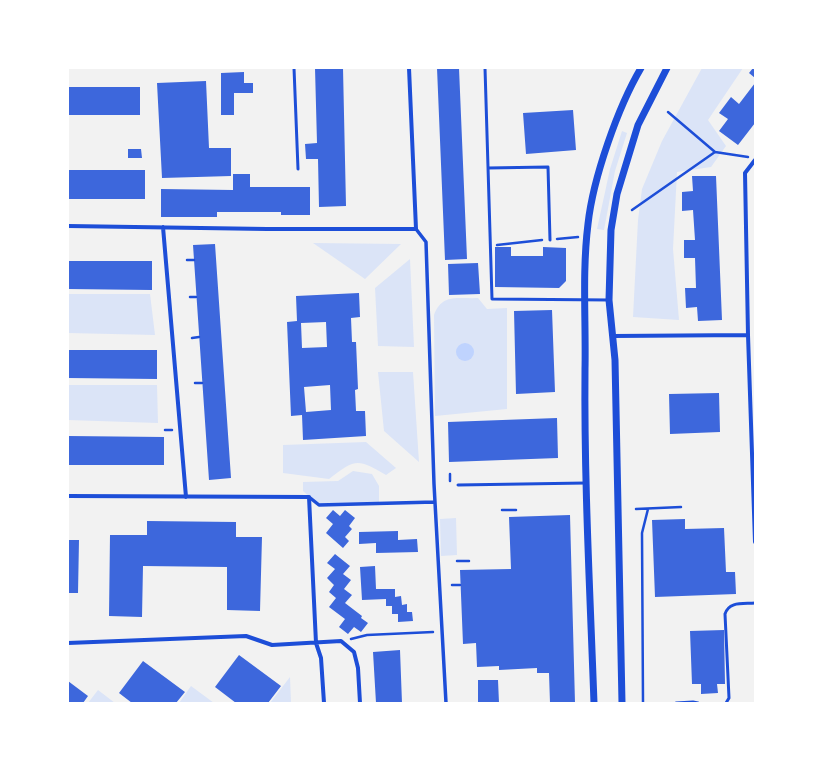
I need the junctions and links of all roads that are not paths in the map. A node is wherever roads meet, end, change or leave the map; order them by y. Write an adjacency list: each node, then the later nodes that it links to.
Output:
1 (294, 68): 8 (lane)
2 (408, 68): 11 (street)
3 (485, 68): 7 (lane)
4 (641, 68): 13 (street)
5 (667, 68): 14 (street)
6 (755, 159): 15 (street)
7 (488, 168): 12 (lane); 13 (lane)
8 (298, 169)
9 (68, 226): 10 (street)
10 (163, 227): 11 (street); 20 (street)
11 (416, 229): 22 (street)
12 (550, 240)
13 (584, 300): 14 (lane); 17 (street)
14 (609, 300): 16 (street)
15 (748, 335): 16 (street); 23 (street)
16 (613, 336): 31 (street)
17 (586, 483): 18 (lane); 30 (street)
18 (458, 485)
19 (68, 496): 20 (street)
20 (186, 497): 21 (street)
21 (309, 497): 22 (street); 26 (street)
22 (435, 502): 29 (street)
23 (755, 542)
24 (755, 603): 34 (lane)
25 (68, 643): 26 (street)
26 (316, 643): 27 (street); 28 (street)
27 (324, 703)
28 (360, 703)
29 (446, 703)
30 (594, 703)
31 (622, 703)
32 (676, 703): 33 (lane)
33 (698, 703)
34 (726, 703)

